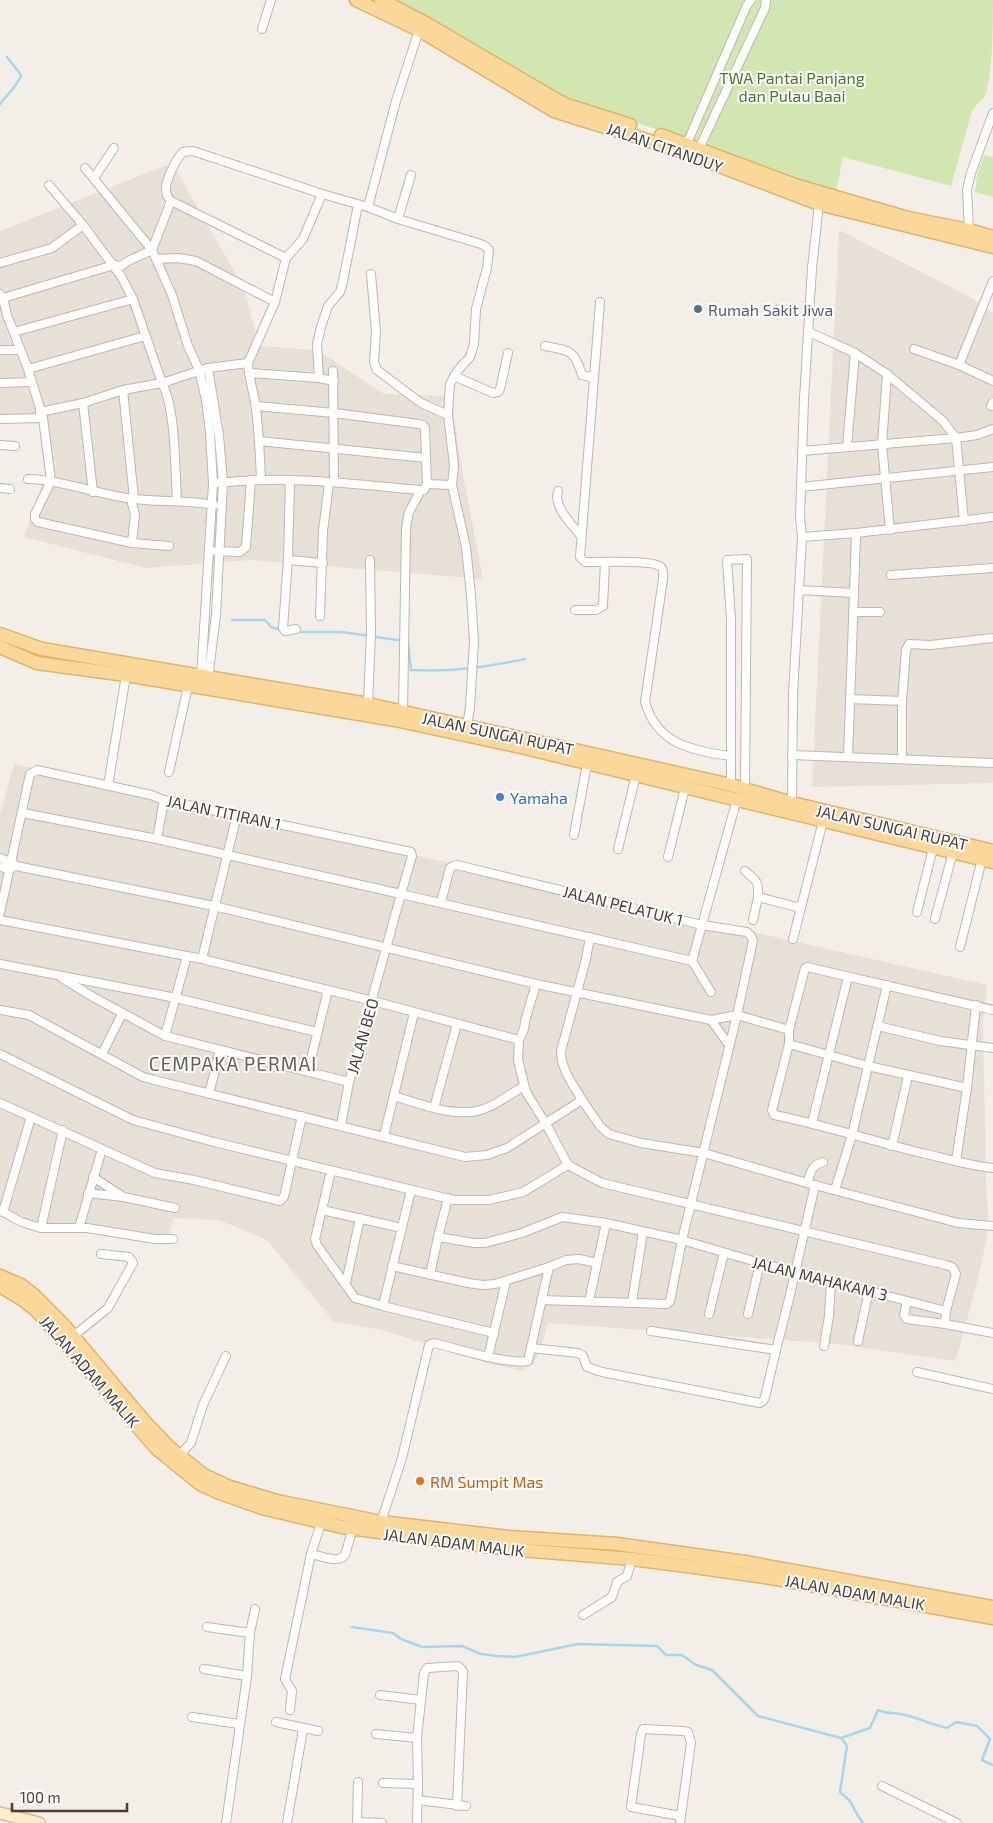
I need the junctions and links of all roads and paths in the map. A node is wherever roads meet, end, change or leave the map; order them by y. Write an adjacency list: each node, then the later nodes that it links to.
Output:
1 (272, 0): 7 (street)
2 (356, 0): 6 (main road, JALAN CITANDUY)
3 (381, 0): 6 (main road, JALAN CITANDUY)
4 (751, 0): 11 (street)
5 (766, 0): 12 (street)
6 (421, 25): 11 (main road, JALAN CITANDUY); 21 (street)
7 (262, 29)
8 (993, 112): 9 (street)
9 (989, 136): 24 (street)
10 (114, 148): 15 (street)
11 (685, 148): 12 (main road, JALAN CITANDUY)
12 (697, 152): 19 (main road, JALAN CITANDUY); 24 (main road, JALAN CITANDUY)
13 (85, 168): 15 (street)
14 (411, 175): 22 (street)
15 (94, 178): 27 (street)
16 (49, 185): 23 (street)
17 (322, 194): 18 (street); 20 (street); 28 (street)
18 (171, 201): 27 (street); 28 (street)
19 (819, 204): 26 (main road, JALAN CITANDUY); 40 (street)
20 (358, 205): 21 (street); 57 (street)
21 (368, 207): 22 (street)
22 (398, 219): 56 (street)
23 (83, 225): 30 (street); 31 (street)
24 (969, 230): 25 (main road, JALAN CITANDUY)
25 (993, 237)
26 (993, 247)
27 (152, 250): 29 (street); 31 (street)
28 (286, 258): 36 (street)
29 (157, 259): 36 (street); 52 (street)
30 (0, 264)
31 (114, 265): 34 (street); 35 (street)
32 (371, 274): 69 (street)
33 (993, 281): 49 (street)
34 (2, 296): 38 (street)
35 (132, 299): 39 (street); 41 (street)
36 (275, 302): 48 (street)
37 (600, 302): 58 (street)
38 (4, 315): 39 (street)
39 (14, 332): 45 (street)
40 (809, 332): 47 (street); 79 (street)
41 (145, 336): 51 (street); 63 (street)
42 (545, 346): 58 (street)
43 (914, 349): 49 (street)
44 (0, 350): 45 (street)
45 (20, 350): 51 (street)
46 (508, 353): 56 (street)
47 (855, 353): 55 (street); 77 (street)
48 (248, 363): 50 (street); 54 (street)
49 (959, 365): 60 (street)
50 (208, 368): 52 (street); 90 (street)
51 (28, 370): 61 (street)
52 (199, 370): 63 (street); 91 (street)
53 (334, 371): 59 (street)
54 (249, 373): 57 (street); 66 (street)
55 (887, 374): 72 (street); 75 (street)
56 (454, 376): 69 (street)
57 (319, 378): 59 (street)
58 (594, 378): 108 (street)
59 (334, 381): 67 (street)
60 (993, 381)
61 (31, 382): 62 (street); 68 (street)
62 (0, 383)
63 (162, 383): 64 (street); 101 (street)
64 (124, 390): 65 (street); 100 (street)
65 (83, 403): 68 (street); 99 (street)
66 (256, 406): 67 (street); 73 (street)
67 (334, 413): 78 (street); 80 (street)
68 (42, 415): 70 (street); 88 (street)
69 (448, 415): 93 (street)
70 (0, 419)
71 (993, 429): 72 (street)
72 (956, 438): 75 (street); 82 (street)
73 (259, 441): 78 (street); 86 (street)
74 (0, 445): 76 (street)
75 (882, 445): 77 (street); 84 (street)
76 (15, 446)
77 (847, 447): 79 (street)
78 (333, 448): 80 (street); 89 (street)
79 (802, 451): 94 (street)
80 (426, 458): 92 (street)
81 (993, 467): 82 (street)
82 (959, 472): 84 (street); 105 (street)
83 (28, 479): 88 (street)
84 (885, 479): 94 (street); 106 (street)
85 (251, 480): 86 (street); 90 (street); 112 (street)
86 (260, 480): 87 (street)
87 (290, 480): 89 (street); 114 (street)
88 (51, 481): 99 (street); 110 (street)
89 (331, 482): 97 (street); 117 (street)
90 (222, 483): 91 (street); 103 (street)
91 (213, 484): 102 (street)
92 (427, 484): 93 (street); 97 (street)
93 (452, 485): 138 (street)
94 (801, 486): 109 (street)
95 (0, 488): 96 (street)
96 (10, 489)
97 (420, 490): 137 (street)
98 (558, 491): 108 (street)
99 (93, 492): 100 (street)
100 (134, 499): 101 (street); 110 (street)
101 (177, 500): 102 (street)
102 (211, 505): 103 (street); 113 (street)
103 (221, 507): 112 (street)
104 (993, 517): 105 (street)
105 (964, 521): 106 (street)
106 (890, 530): 107 (street)
107 (856, 533): 109 (street); 121 (street)
108 (580, 535): 116 (street)
109 (802, 537): 120 (street)
110 (132, 543): 111 (street)
111 (169, 546)
112 (219, 550): 113 (street); 133 (street)
113 (209, 551): 133 (street)
114 (288, 560): 117 (street); 128 (street)
115 (370, 560): 136 (street)
116 (605, 562): 122 (street); 140 (street)
117 (323, 563): 125 (street)
118 (993, 568): 119 (street)
119 (891, 575)
120 (799, 590): 121 (street); 139 (street)
121 (854, 593): 123 (street)
122 (576, 610)
123 (853, 612): 124 (street); 134 (street)
124 (880, 612)
125 (320, 616)
126 (747, 618): 127 (street); 127 (street); 150 (street)
127 (730, 619): 140 (street)
128 (296, 629)
129 (0, 635): 133 (main road, JALAN SUNGAI RUPAT)
130 (993, 638): 135 (street)
131 (0, 647): 132 (main road, JALAN SUNGAI RUPAT)
132 (126, 675): 133 (main road, JALAN SUNGAI RUPAT); 148 (street)
133 (201, 683): 136 (main road, JALAN SUNGAI RUPAT); 144 (main road, JALAN SUNGAI RUPAT); 145 (street)
134 (850, 699): 135 (street); 141 (street)
135 (902, 700): 142 (street)
136 (368, 704): 137 (main road, JALAN SUNGAI RUPAT)
137 (403, 712): 138 (main road, JALAN SUNGAI RUPAT)
138 (467, 726): 147 (main road, JALAN SUNGAI RUPAT)
139 (792, 755): 141 (street); 153 (street)
140 (730, 756): 147 (street)
141 (848, 757): 142 (street)
142 (902, 758): 143 (street)
143 (993, 762)
144 (587, 764): 146 (main road, JALAN SUNGAI RUPAT); 158 (street)
145 (170, 772)
146 (636, 775): 149 (main road, JALAN SUNGAI RUPAT); 161 (street)
147 (731, 785): 150 (main road, JALAN SUNGAI RUPAT)
148 (108, 786): 152 (street, JALAN TITIRAN 1); 154 (street, JALAN TITIRAN 1)
149 (685, 788): 151 (main road, JALAN SUNGAI RUPAT); 166 (street)
150 (745, 788): 153 (main road, JALAN SUNGAI RUPAT)
151 (737, 799): 156 (main road, JALAN SUNGAI RUPAT); 182 (street)
152 (164, 800): 155 (street, JALAN TITIRAN 1); 159 (street)
153 (792, 803): 157 (main road, JALAN SUNGAI RUPAT)
154 (22, 813): 159 (street); 169 (street)
155 (237, 815): 163 (street, JALAN TITIRAN 1); 165 (street)
156 (823, 821): 157 (main road, JALAN SUNGAI RUPAT); 176 (street)
157 (866, 826): 160 (main road, JALAN SUNGAI RUPAT); 162 (main road, JALAN SUNGAI RUPAT)
158 (574, 835)
159 (157, 839): 165 (street)
160 (933, 848): 164 (main road, JALAN SUNGAI RUPAT); 177 (street)
161 (618, 849)
162 (993, 851)
163 (411, 852): 172 (street, JALAN BEO)
164 (953, 852): 168 (main road, JALAN SUNGAI RUPAT); 179 (street)
165 (227, 854): 172 (street); 175 (street)
166 (668, 857)
167 (0, 858): 169 (street)
168 (988, 860): 185 (street)
169 (12, 866): 170 (street); 175 (street); 178 (street)
170 (0, 867)
171 (745, 871): 173 (street)
172 (401, 894): 174 (street); 186 (street, JALAN BEO)
173 (758, 898): 176 (street); 181 (street)
174 (441, 902): 182 (street, JALAN PELATUK 1); 183 (street)
175 (214, 906): 186 (street); 188 (street)
176 (801, 908): 184 (street)
177 (917, 912)
178 (0, 913)
179 (935, 919)
180 (0, 920): 187 (street)
181 (753, 920)
182 (702, 925): 189 (street); 205 (street, JALAN PELATUK 1)
183 (590, 937): 189 (street); 197 (street)
184 (793, 939)
185 (960, 947)
186 (386, 948): 193 (street); 199 (street, JALAN BEO)
187 (187, 956): 188 (street); 198 (street)
188 (202, 959): 195 (street)
189 (692, 961): 196 (street)
190 (0, 964): 191 (street)
191 (58, 976): 198 (street); 204 (street)
192 (848, 977): 194 (street); 209 (street); 221 (street)
193 (536, 984): 197 (street); 212 (street)
194 (887, 985): 200 (street); 208 (street)
195 (328, 990): 199 (street); 210 (street)
196 (711, 992)
197 (576, 993): 206 (street); 230 (street)
198 (176, 998): 210 (street); 211 (street)
199 (373, 1001): 203 (street); 225 (street, JALAN BEO)
200 (976, 1005): 202 (street); 216 (street)
201 (0, 1010): 220 (street)
202 (993, 1010)
203 (414, 1013): 207 (street); 229 (street)
204 (122, 1014): 211 (street); 220 (street)
205 (737, 1015): 206 (street); 209 (street); 215 (street, JALAN PELATUK 1)
206 (711, 1020): 215 (street)
207 (457, 1024): 212 (street); 232 (street)
208 (878, 1026): 216 (street); 222 (street)
209 (789, 1030): 214 (street)
210 (317, 1032): 223 (street)
211 (165, 1036): 218 (street)
212 (519, 1040): 226 (street)
213 (993, 1043): 217 (street)
214 (789, 1044): 221 (street); 235 (street)
215 (729, 1045): 243 (street, JALAN PELATUK 1)
216 (971, 1045): 217 (street); 227 (street)
217 (993, 1048)
218 (220, 1050): 223 (street); 228 (street)
219 (0, 1054): 244 (street)
220 (102, 1054): 228 (street)
221 (829, 1054): 222 (street); 235 (street)
222 (868, 1066): 224 (street); 239 (street)
223 (308, 1072): 225 (street)
224 (908, 1076): 227 (street); 241 (street)
225 (349, 1082): 237 (street, JALAN BEO)
226 (524, 1086): 232 (street); 236 (street)
227 (967, 1088): 245 (street)
228 (209, 1094): 233 (street)
229 (394, 1096): 232 (street); 240 (street)
230 (582, 1100): 236 (street); 243 (street)
231 (0, 1103): 234 (street)
232 (434, 1108)
233 (302, 1116): 237 (street); 244 (street)
234 (31, 1117): 238 (street); 260 (street)
235 (812, 1123): 239 (street)
236 (546, 1124): 240 (street); 247 (street)
237 (341, 1125): 240 (street)
238 (64, 1130): 242 (street); 264 (street)
239 (852, 1135): 241 (street); 253 (street)
240 (384, 1136)
241 (892, 1146): 245 (street)
242 (102, 1149): 244 (street); 250 (street)
243 (704, 1153): 251 (street); 257 (street, JALAN PELATUK 1)
244 (293, 1161): 249 (street)
245 (956, 1161): 248 (street)
246 (823, 1162): 251 (street)
247 (568, 1166): 256 (street); 257 (street)
248 (993, 1168)
249 (331, 1171): 252 (street); 259 (street)
250 (93, 1177): 254 (street); 255 (street)
251 (811, 1184): 253 (street); 268 (street)
252 (411, 1190): 256 (street); 266 (street)
253 (836, 1190): 263 (street)
254 (88, 1193): 255 (street); 265 (street)
255 (124, 1197): 258 (street)
256 (448, 1198): 269 (street)
257 (690, 1203): 268 (street); 271 (street, JALAN PELATUK 1)
258 (175, 1208)
259 (322, 1210): 261 (street); 283 (street)
260 (2, 1211): 264 (street)
261 (360, 1218): 266 (street); 283 (street)
262 (606, 1223): 267 (street, JALAN MAHAKAM 3); 269 (street, JALAN MAHAKAM 3); 274 (street)
263 (993, 1226)
264 (41, 1228): 265 (street)
265 (79, 1228): 270 (street)
266 (402, 1228): 276 (street)
267 (643, 1232): 271 (street, JALAN MAHAKAM 3); 289 (street)
268 (805, 1232): 278 (street); 291 (street)
269 (438, 1237): 279 (street)
270 (173, 1238)
271 (682, 1240): 272 (street, JALAN MAHAKAM 3); 289 (street)
272 (724, 1253): 275 (street, JALAN MAHAKAM 3); 292 (street)
273 (101, 1254): 298 (street)
274 (596, 1263): 277 (street); 287 (street)
275 (760, 1263): 278 (street, JALAN MAHAKAM 3); 293 (street)
276 (392, 1266): 279 (street); 290 (street)
277 (549, 1267): 281 (street); 286 (street)
278 (794, 1271): 282 (street, JALAN MAHAKAM 3); 302 (street)
279 (430, 1275): 281 (street)
280 (0, 1276): 298 (main road, JALAN ADAM MALIK)
281 (506, 1281): 296 (street)
282 (831, 1281): 285 (street, JALAN MAHAKAM 3); 300 (street)
283 (346, 1283): 290 (street)
284 (0, 1286): 298 (main road, JALAN ADAM MALIK)
285 (869, 1290): 288 (street, JALAN MAHAKAM 3); 299 (street)
286 (541, 1300): 287 (street); 301 (street)
287 (589, 1301): 289 (street)
288 (907, 1301): 291 (street, JALAN MAHAKAM 3); 294 (street)
289 (632, 1302)
290 (383, 1306): 296 (street)
291 (946, 1311): 294 (street)
292 (709, 1314)
293 (748, 1314)
294 (945, 1324): 297 (street)
295 (651, 1331): 302 (street)
296 (494, 1333): 304 (street)
297 (993, 1333)
298 (70, 1340): 307 (main road, JALAN ADAM MALIK); 308 (main road, JALAN ADAM MALIK)
299 (858, 1342)
300 (824, 1346)
301 (531, 1348): 302 (street); 304 (street)
302 (776, 1350)
303 (226, 1356): 307 (street)
304 (488, 1357): 309 (street)
305 (917, 1372): 306 (street)
306 (993, 1389)
307 (178, 1456): 308 (main road, JALAN ADAM MALIK)
308 (323, 1516): 309 (main road, JALAN ADAM MALIK); 310 (main road, JALAN ADAM MALIK); 312 (street)
309 (374, 1525): 310 (main road, JALAN ADAM MALIK); 311 (main road, JALAN ADAM MALIK)
310 (353, 1528): 312 (street)
311 (508, 1543): 313 (main road, JALAN ADAM MALIK); 314 (main road, JALAN ADAM MALIK)
312 (312, 1554): 324 (street)
313 (632, 1559): 316 (street); 317 (main road, JALAN ADAM MALIK)
314 (993, 1606)
315 (255, 1609): 319 (street)
316 (583, 1615)
317 (993, 1618)
318 (208, 1628): 319 (street)
319 (250, 1633): 321 (street)
320 (204, 1669): 321 (street)
321 (247, 1676): 327 (street)
322 (380, 1695): 323 (street)
323 (421, 1700): 331 (street); 337 (street)
324 (290, 1710)
325 (192, 1717): 327 (street)
326 (276, 1722): 328 (street)
327 (240, 1724): 343 (street)
328 (303, 1729): 329 (street); 344 (street)
329 (318, 1731)
330 (376, 1734): 331 (street)
331 (417, 1738): 334 (street)
332 (358, 1782): 341 (street)
333 (383, 1783): 334 (street)
334 (418, 1784): 336 (street)
335 (882, 1786): 347 (street)
336 (418, 1800): 337 (street); 346 (street)
337 (458, 1806): 338 (street)
338 (466, 1806)
339 (2, 1816): 342 (street)
340 (680, 1820): 340 (street)
341 (357, 1822): 345 (street)
342 (39, 1823)
343 (226, 1823)
344 (288, 1823)
345 (382, 1823)
346 (417, 1823)
347 (958, 1823)

